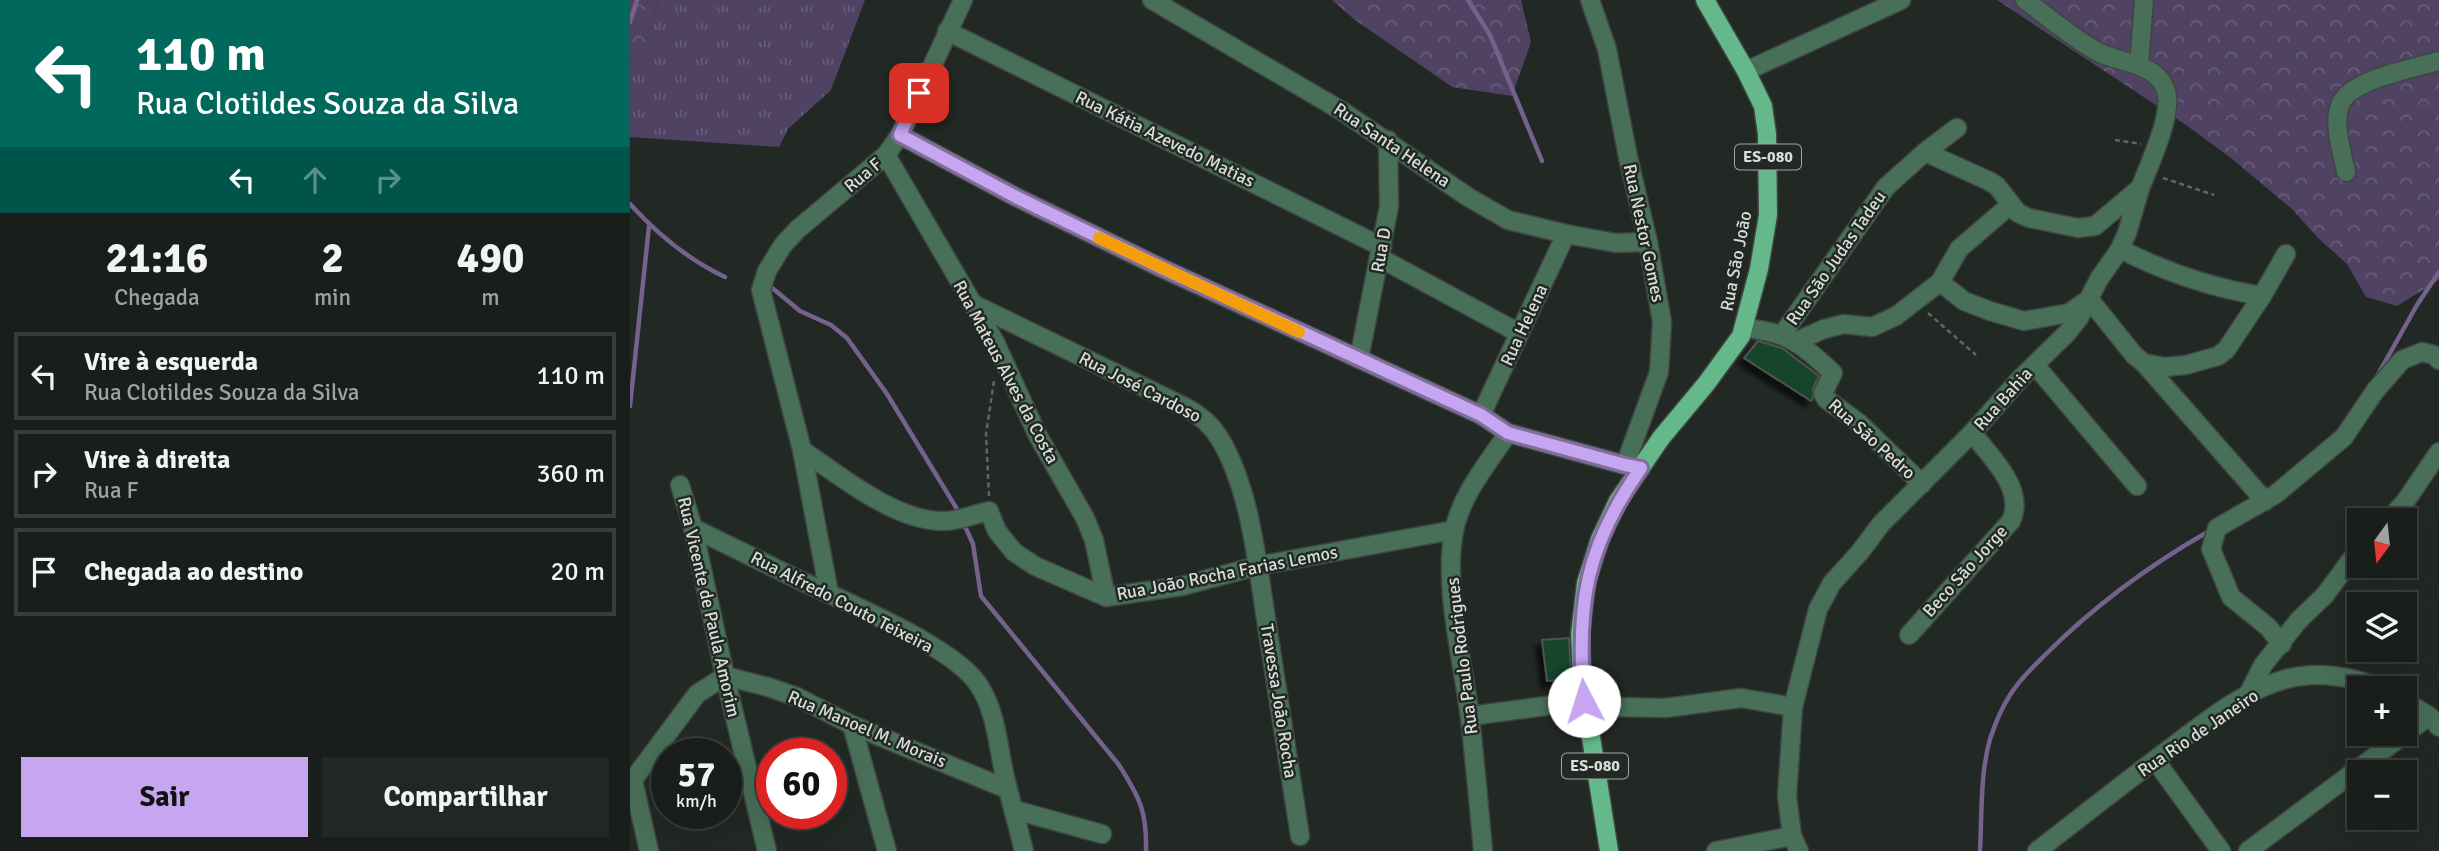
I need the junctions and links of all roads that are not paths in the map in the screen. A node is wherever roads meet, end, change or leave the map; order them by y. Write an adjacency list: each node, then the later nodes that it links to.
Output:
1 (963, 0): 8 (street, Rua F)
2 (1152, 0): 14 (street, Rua Santa Helena)
3 (1590, 0): 21 (street, Rua Nestor Gomes)
4 (1705, 0): 11 (main road, Rua São João / ES-080)
5 (1901, 0): 11 (street)
6 (2025, 0): 10 (street, Rua Bahia)
7 (2144, 0): 10 (street)
8 (947, 32): 13 (street, Rua F); 23 (street, Rua Kátia Azevedo Matias)
9 (2439, 61): 17 (street)
10 (2139, 66): 18 (street, Rua Bahia)
11 (1746, 71): 29 (main road, Rua São João / ES-080)
12 (1957, 128): 15 (street, Rua São Judas Tadeu)
13 (900, 135): 16 (street, Rua F); 33 (street)
14 (1388, 140): 20 (street, Rua Santa Helena); 23 (street, Rua D)
15 (1925, 152): 19 (street); 31 (street, Rua São Judas Tadeu)
16 (886, 155): 28 (street, Rua Mateus Alves da Costa); 39 (street, Rua F)
17 (2346, 172)
18 (2144, 179): 19 (street); 22 (street, Rua Bahia)
19 (2010, 205): 25 (street)
20 (1566, 234): 21 (street, Rua Santa Helena); 30 (street, Rua Helena)
21 (1648, 242): 41 (street, Rua Nestor Gomes)
22 (2120, 249): 26 (street); 27 (street, Rua Bahia)
23 (1381, 253): 30 (street, Rua Kátia Azevedo Matias); 33 (street, Rua D)
24 (2286, 254): 26 (street)
25 (1940, 282): 27 (street); 31 (street)
26 (2262, 296): 34 (street)
27 (2089, 299): 34 (street); 35 (street, Rua Bahia)
28 (971, 303): 50 (street, Rua José Cardoso); 52 (street, Rua Mateus Alves da Costa)
29 (1744, 327): 31 (street, Rua São Pedro); 41 (main road, Rua São João / ES-080)
30 (1519, 333): 36 (street, Rua Helena)
31 (1788, 339): 42 (street, Rua São Pedro)
32 (2437, 357): 45 (street)
33 (1359, 359): 36 (street)
34 (2144, 363): 45 (street)
35 (2035, 365): 38 (street, Rua Bahia); 44 (street)
36 (1481, 415): 37 (street)
37 (1508, 433): 41 (street); 48 (street, Rua Paulo Rodrigues)
38 (1972, 433): 42 (street, Rua Bahia); 53 (street, Beco São Jorge)
39 (802, 450): 51 (street); 52 (street, Rua João Rocha Farias Lemos)
40 (2439, 452): 46 (street)
41 (1633, 466): 58 (main road, ES-080)
42 (1922, 484): 59 (street, Rua Bahia)
43 (680, 485): 47 (street, Rua Vicente de Paula Amorim)
44 (2137, 486)
45 (2265, 501): 54 (street)
46 (2399, 508)
47 (693, 528): 51 (street, Rua Alfredo Couto Teixeira); 55 (street, Rua Vicente de Paula Amorim)
48 (1454, 530): 50 (street, Rua João Rocha Farias Lemos); 61 (street, Rua Paulo Rodrigues)
49 (2347, 565): 54 (street)
50 (1257, 566): 52 (street, Rua João Rocha Farias Lemos); 69 (street, Travessa João Rocha)
51 (830, 593): 66 (street, Rua Alfredo Couto Teixeira)
52 (1106, 597)
53 (1909, 635)
54 (2282, 644): 57 (street)
55 (725, 676): 63 (street, Rua Manoel M. Morais); 65 (street); 72 (street, Rua Vicente de Paula Amorim)
56 (2347, 678): 57 (street, Rua Rio de Janeiro)
57 (2249, 693): 64 (street, Rua Rio de Janeiro)
58 (1584, 701): 59 (street); 61 (street); 76 (main road, ES-080)
59 (1793, 707): 70 (street, Rua Bahia)
60 (2417, 710): 62 (street)
61 (1470, 716): 75 (street, Rua Paulo Rodrigues)
62 (2434, 722): 80 (street)
63 (852, 725): 66 (street, Rua Manoel M. Morais); 73 (street)
64 (2155, 760): 78 (street, Rua Rio de Janeiro); 79 (street)
65 (631, 782): 71 (street)
66 (1007, 789): 67 (street, Rua Alfredo Couto Teixeira)
67 (1015, 810): 68 (street); 74 (street, Rua Alfredo Couto Teixeira)
68 (1102, 834)
69 (1300, 836)
70 (1795, 844): 77 (street)
71 (649, 851)
72 (767, 851)
73 (887, 851)
74 (1024, 851)
75 (1483, 851)
76 (1609, 851)
77 (1716, 851)
78 (2037, 851)
79 (2221, 851)
80 (2248, 851)

